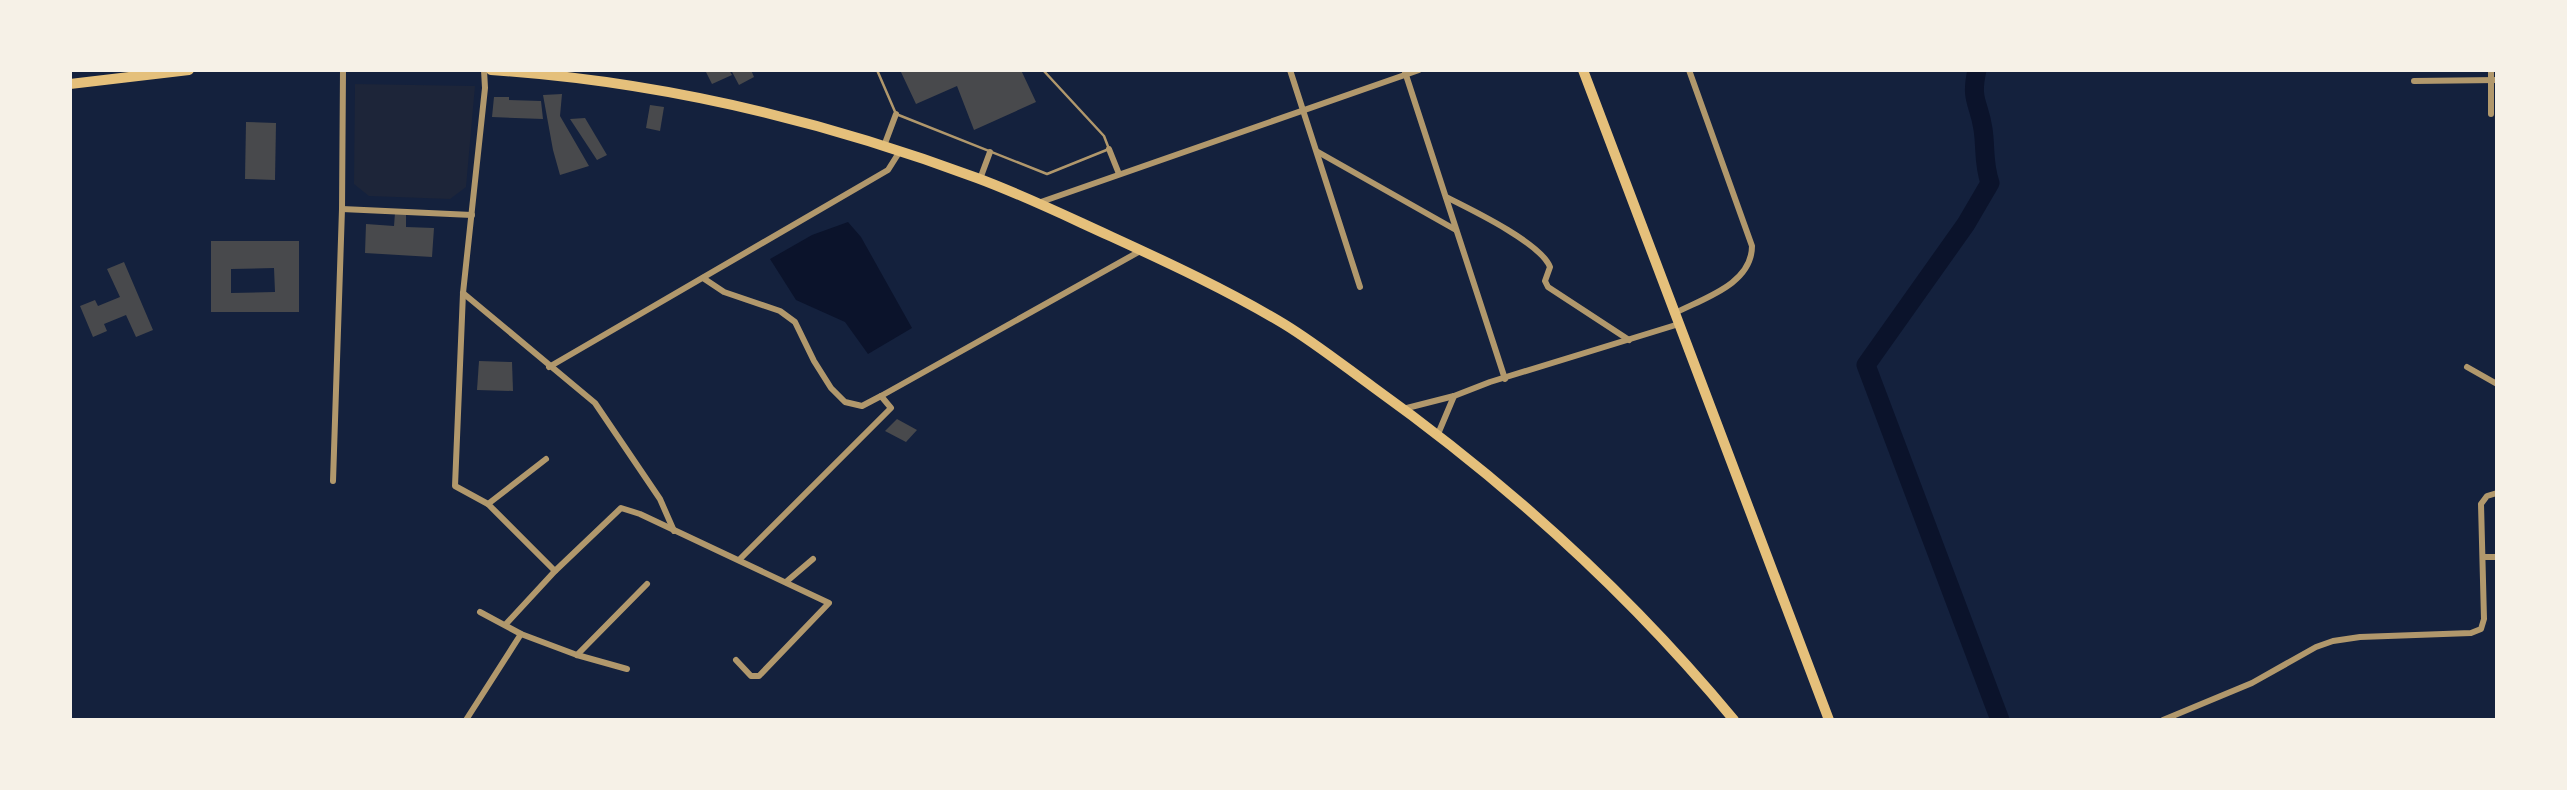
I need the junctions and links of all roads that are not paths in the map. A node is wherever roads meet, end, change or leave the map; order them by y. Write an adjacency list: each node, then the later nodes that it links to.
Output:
1 (189, 70): 15 (main road)
2 (343, 70): 28 (street)
3 (484, 70): 29 (street)
4 (491, 70): 19 (main road)
5 (877, 70): 17 (lane)
6 (1043, 70): 20 (lane)
7 (1290, 70): 16 (street)
8 (1419, 70): 12 (street)
9 (1583, 70): 35 (main road)
10 (1689, 70): 35 (street)
11 (2491, 70): 13 (street)
12 (1406, 72): 16 (street); 26 (street)
13 (2494, 79): 14 (street); 18 (street)
14 (2414, 81)
15 (70, 84)
16 (1303, 110): 23 (street); 24 (street)
17 (896, 114): 19 (street); 22 (lane)
18 (2491, 114)
19 (884, 146): 21 (main road)
20 (1109, 149): 22 (lane); 24 (street)
21 (900, 152): 25 (main road); 32 (street)
22 (990, 152): 25 (street)
23 (1318, 152): 30 (street); 33 (street)
24 (1119, 174): 27 (street)
25 (980, 179): 27 (main road)
26 (1446, 197): 30 (street); 37 (street)
27 (1038, 203): 31 (main road)
28 (342, 209): 29 (street); 47 (street)
29 (472, 215): 34 (street)
30 (1456, 230): 40 (street)
31 (1142, 250): 42 (street); 44 (main road)
32 (704, 278): 39 (street); 42 (street)
33 (1360, 288)
34 (463, 293): 39 (street); 49 (street)
35 (1675, 313): 36 (main road)
36 (1679, 324): 37 (street); 66 (main road)
37 (1629, 340): 40 (street)
38 (2467, 366): 41 (street)
39 (549, 367): 50 (street)
40 (1505, 379): 43 (street)
41 (2497, 384)
42 (881, 396): 54 (street)
43 (1454, 396): 44 (street); 45 (street)
44 (1403, 409): 45 (main road)
45 (1438, 434): 65 (main road)
46 (546, 459): 49 (street)
47 (333, 481)
48 (2497, 493): 51 (street)
49 (488, 504): 55 (street)
50 (674, 531): 54 (street); 55 (street)
51 (2484, 557): 52 (street); 67 (street)
52 (2497, 557)
53 (813, 559): 56 (street)
54 (739, 560): 56 (street)
55 (555, 571): 59 (street)
56 (786, 582): 62 (street)
57 (647, 584): 61 (street)
58 (480, 612): 59 (street)
59 (506, 624): 60 (street)
60 (521, 634): 61 (street); 64 (street)
61 (577, 655): 63 (street)
62 (736, 660)
63 (627, 669)
64 (467, 720)
65 (1734, 720)
66 (1829, 720)
67 (2164, 720)

